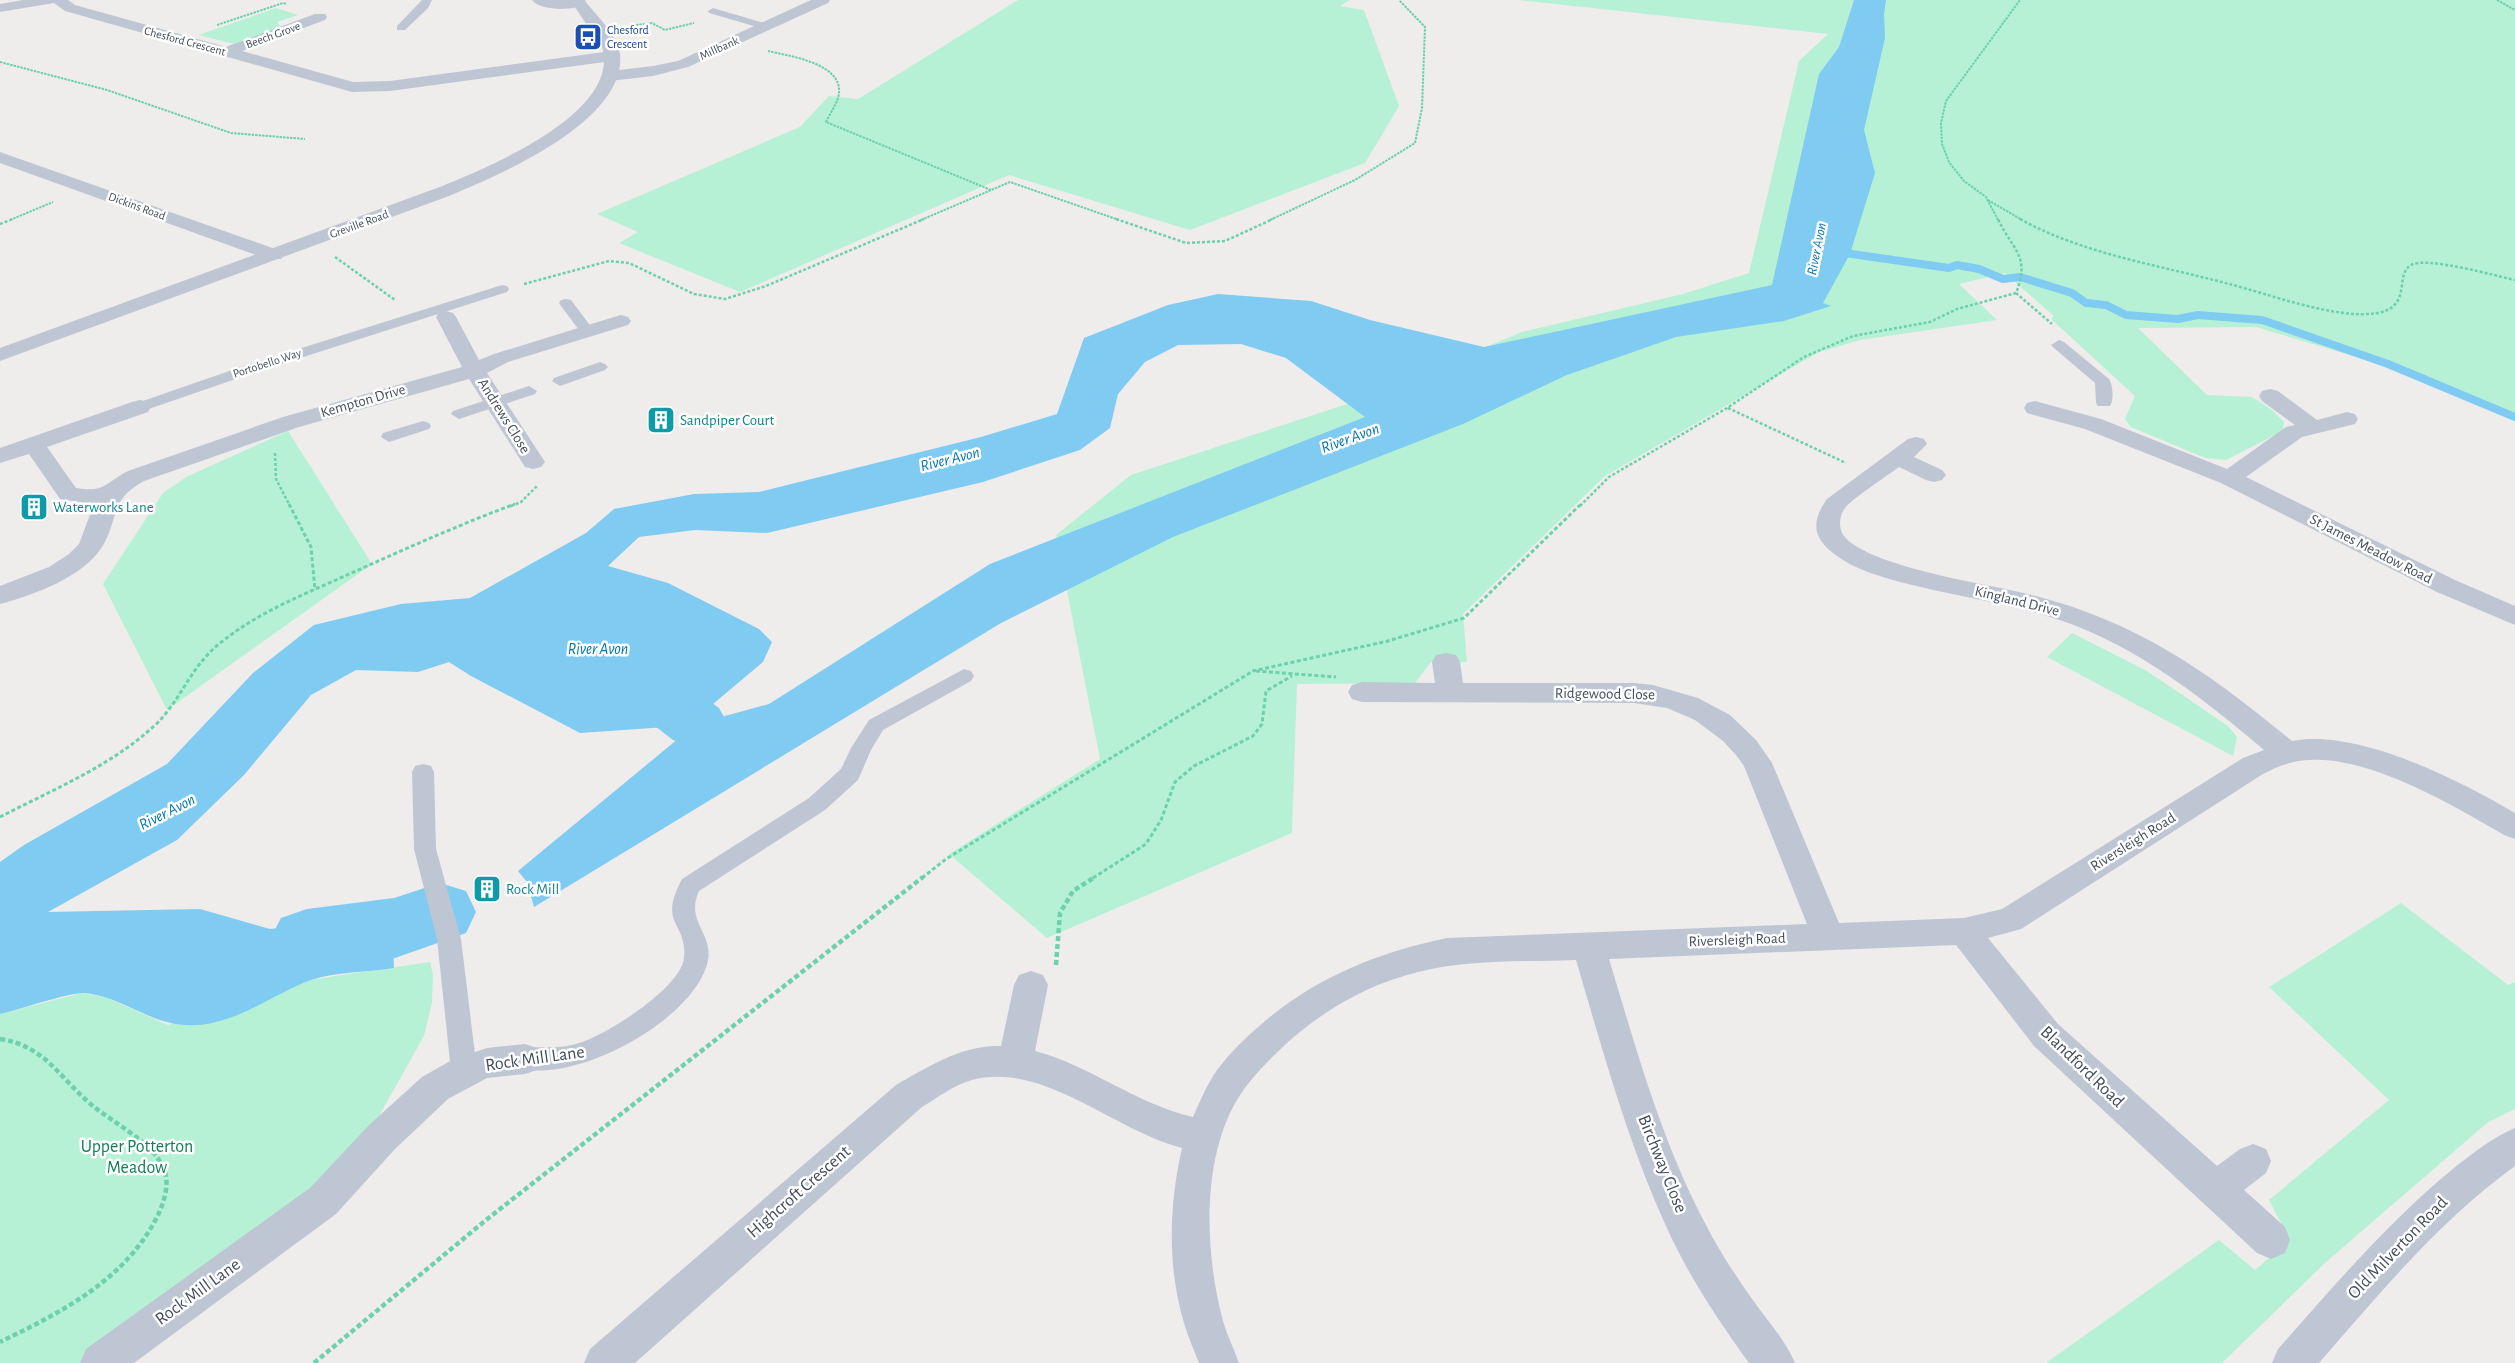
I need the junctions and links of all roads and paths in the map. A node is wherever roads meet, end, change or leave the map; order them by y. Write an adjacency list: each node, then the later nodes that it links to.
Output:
1 (50, 0): 11 (street)
2 (58, 0): 19 (street, Chesford Crescent)
3 (284, 0): 19 (path)
4 (427, 0): 18 (lane)
5 (539, 0): 10 (street)
6 (823, 0): 17 (street, Millbank)
7 (1398, 0): 28 (path)
8 (2020, 0): 29 (path)
9 (2497, 0): 12 (path)
10 (578, 1): 22 (street)
11 (0, 8)
12 (2515, 10)
13 (713, 11): 14 (lane)
14 (730, 16): 16 (path); 17 (lane)
15 (320, 17): 21 (street, Beech Grove)
16 (628, 26)
17 (767, 27): 20 (street, Millbank)
18 (401, 28)
19 (176, 39): 21 (street, Chesford Crescent)
20 (734, 42): 24 (street, Millbank); 28 (path)
21 (226, 52): 22 (street, Chesford Crescent)
22 (612, 56): 24 (street, Greville Road)
23 (0, 62): 25 (path)
24 (610, 76): 32 (street, Greville Road)
25 (305, 139)
26 (0, 156): 27 (street, Dickins Road)
27 (88, 188): 30 (path); 32 (street, Dickins Road)
28 (992, 190): 34 (path)
29 (1988, 199): 33 (path); 35 (path)
30 (0, 224)
31 (328, 252): 36 (path)
32 (274, 255): 42 (street, Greville Road)
33 (2515, 280)
34 (502, 289): 50 (lane, Portobello Way)
35 (2016, 293): 41 (path); 51 (path)
36 (396, 300)
37 (566, 303): 40 (lane)
38 (446, 317): 44 (street, Andrews Close)
39 (621, 321): 40 (street, Kempton Drive)
40 (587, 330): 44 (street, Kempton Drive)
41 (2059, 338): 49 (lane)
42 (0, 355)
43 (600, 367): 45 (lane)
44 (476, 370): 48 (street, Andrews Close); 58 (street, Kempton Drive)
45 (560, 381)
46 (529, 392): 48 (lane)
47 (2270, 396): 57 (street)
48 (495, 402): 53 (lane); 62 (street, Andrews Close)
49 (2104, 403): 55 (street)
50 (140, 407): 60 (street, Portobello Way)
51 (1727, 408): 64 (path); 71 (path)
52 (2035, 408): 55 (street, St James Meadow Road)
53 (459, 414)
54 (2347, 419): 57 (street)
55 (2093, 424): 65 (street, St James Meadow Road)
56 (423, 426): 59 (lane)
57 (2312, 427): 65 (street)
58 (272, 428): 66 (street, Kempton Drive); 67 (path)
59 (389, 437)
60 (34, 445): 61 (street, Portobello Way); 66 (street)
61 (0, 456)
62 (536, 471): 67 (path)
63 (1934, 475): 64 (street, Kingland Drive)
64 (1874, 477): 76 (street, Kingland Drive)
65 (2229, 478): 69 (street, St James Meadow Road)
66 (112, 494): 68 (street, Kempton Drive)
67 (315, 590): 78 (path)
68 (0, 596)
69 (2515, 616)
70 (1446, 662): 75 (street)
71 (1252, 671): 73 (path); 95 (path)
72 (964, 676): 85 (lane, Rock Mill Lane)
73 (1292, 676): 74 (path); 83 (path)
74 (1362, 692): 75 (street, Ridgewood Close)
75 (1450, 692): 81 (street, Ridgewood Close)
76 (2287, 753): 79 (street, Riversleigh Road); 80 (street, Riversleigh Road)
77 (423, 772): 87 (lane)
78 (0, 817)
79 (2515, 827)
80 (1964, 931): 81 (street, Riversleigh Road); 91 (street, Blandford Road)
81 (1829, 937): 82 (street, Riversleigh Road)
82 (1588, 945): 88 (street, Riversleigh Road); 98 (street, Birchway Close)
83 (1031, 986): 86 (street)
84 (0, 1039): 93 (path)
85 (525, 1059): 87 (street, Rock Mill Lane)
86 (1015, 1062): 88 (street, Highcroft Crescent); 96 (street, Highcroft Crescent)
87 (464, 1071): 94 (street, Rock Mill Lane)
88 (1203, 1136): 97 (street, Riversleigh Road)
89 (2515, 1145): 99 (street, Old Milverton Road)
90 (2253, 1161): 91 (street)
91 (2216, 1189): 92 (street, Blandford Road)
92 (2272, 1240)
93 (0, 1342)
94 (100, 1363)
95 (314, 1363)
96 (604, 1363)
97 (1219, 1363)
98 (1775, 1363)
99 (2292, 1363)

